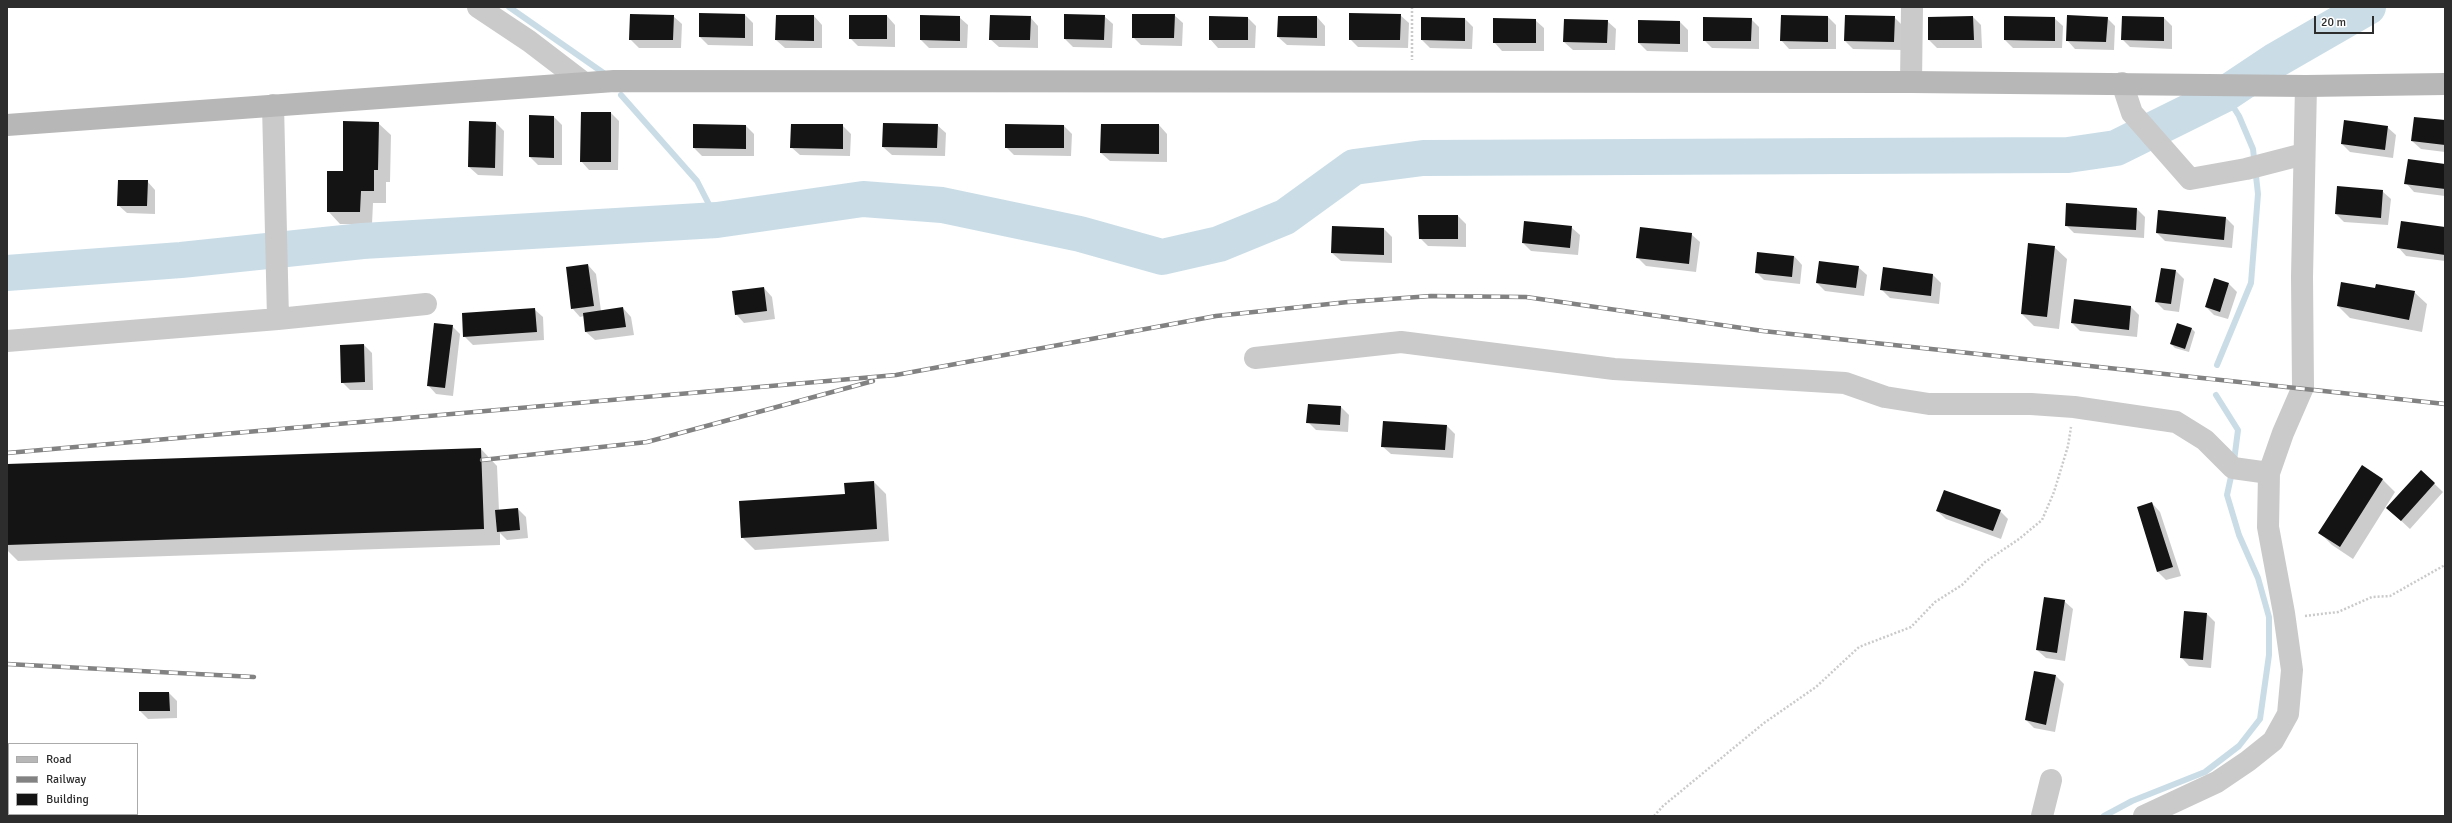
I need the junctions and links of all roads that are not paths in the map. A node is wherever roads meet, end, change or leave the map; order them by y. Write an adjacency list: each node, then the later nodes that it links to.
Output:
1 (478, 7): 4 (street)
2 (1912, 7): 3 (street)
3 (1911, 82): 4 (street); 5 (street)
4 (584, 83): 8 (street)
5 (2122, 83): 7 (street); 10 (street)
6 (2445, 84): 7 (street)
7 (2306, 86): 10 (street)
8 (273, 105): 9 (street); 12 (street)
9 (7, 125)
10 (2304, 154): 15 (street)
11 (426, 304): 12 (street)
12 (278, 319): 13 (street)
13 (7, 341)
14 (1255, 358): 15 (street)
15 (2269, 473): 18 (street)
16 (2052, 780): 17 (street)
17 (2042, 816)
18 (2144, 816)

